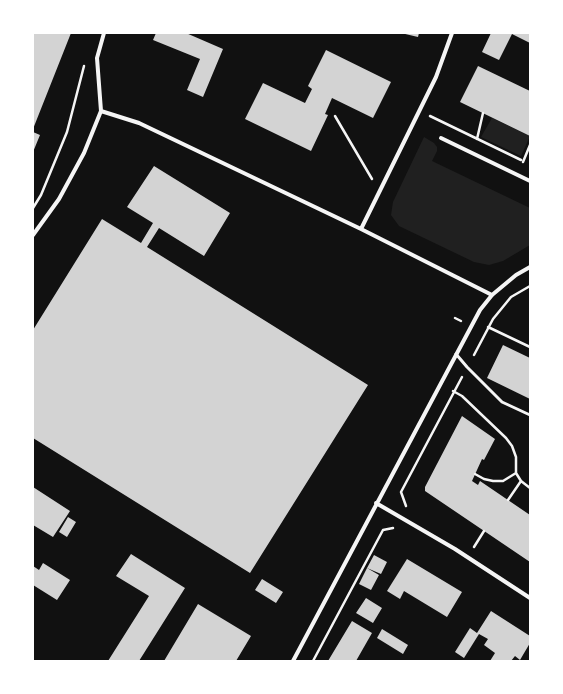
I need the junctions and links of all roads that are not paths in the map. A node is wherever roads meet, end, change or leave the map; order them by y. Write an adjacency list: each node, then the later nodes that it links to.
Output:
1 (104, 33): 3 (street)
2 (452, 33): 6 (street)
3 (101, 111): 6 (street); 7 (street)
4 (441, 138): 5 (street)
5 (530, 181)
6 (360, 229): 9 (street)
7 (33, 235)
8 (530, 267): 9 (street)
9 (492, 296): 10 (street)
10 (456, 354): 11 (lane); 12 (street)
11 (530, 415)
12 (376, 503): 13 (street); 14 (street)
13 (530, 598)
14 (293, 661)

